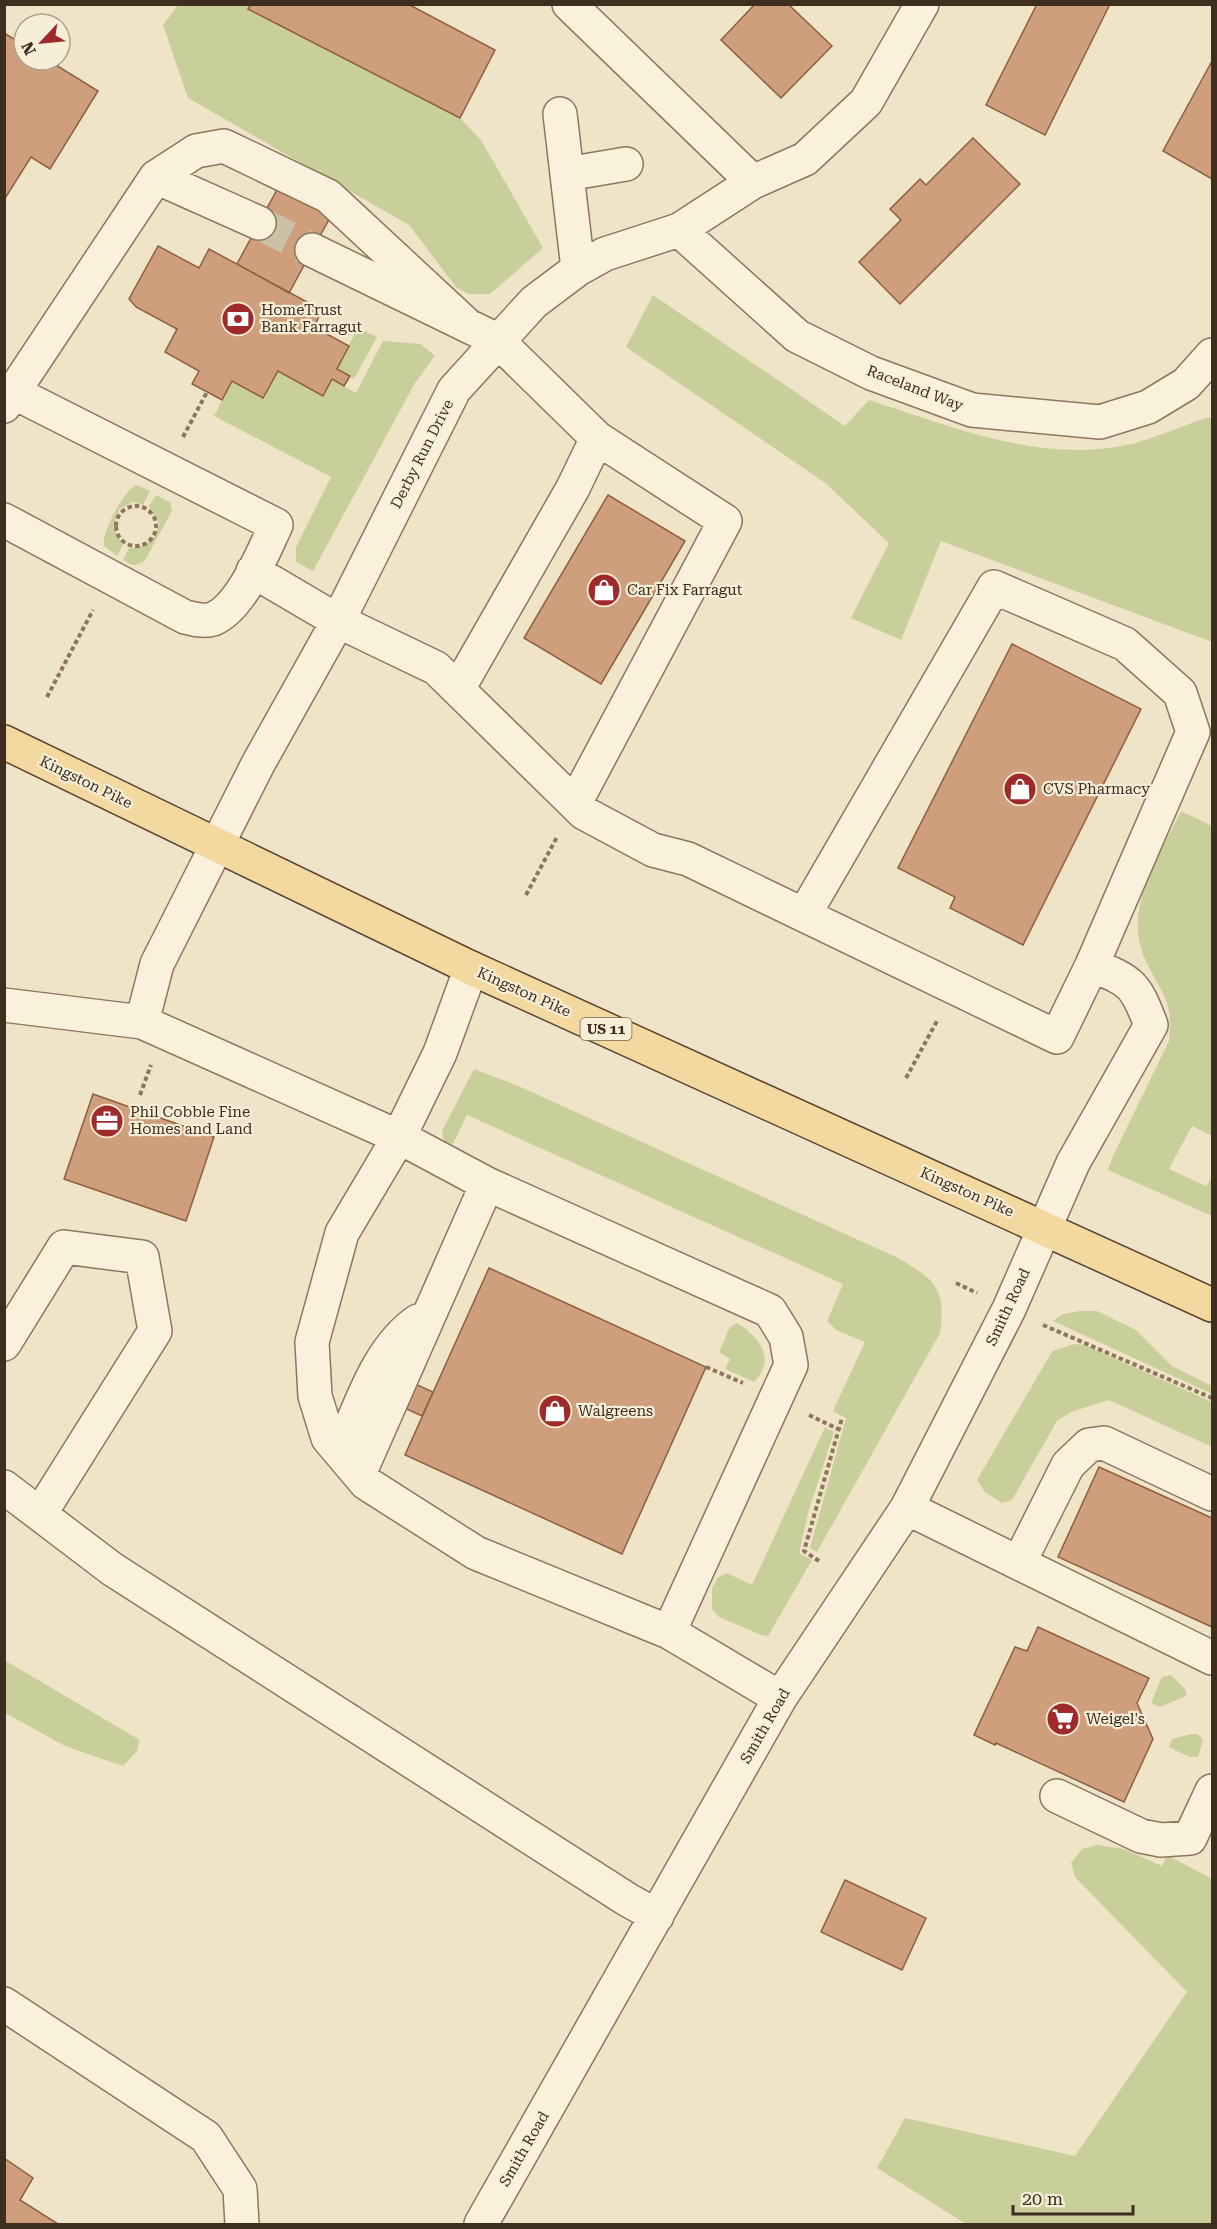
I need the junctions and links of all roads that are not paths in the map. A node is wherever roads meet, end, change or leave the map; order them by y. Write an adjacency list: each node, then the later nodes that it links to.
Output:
1 (569, 4): 7 (street)
2 (922, 4): 7 (street, Derby Run Drive)
3 (560, 114): 5 (street)
4 (626, 164): 5 (street)
5 (567, 174): 11 (street)
6 (156, 177): 8 (street); 12 (street); 15 (street)
7 (753, 182): 9 (street, Derby Run Drive)
8 (259, 223)
9 (679, 231): 11 (street, Derby Run Drive); 14 (street, Raceland Way)
10 (312, 250): 12 (street)
11 (578, 269): 13 (street, Derby Run Drive)
12 (468, 326): 13 (street)
13 (497, 340): 16 (street); 19 (street, Derby Run Drive)
14 (1212, 355)
15 (9, 399): 18 (street)
16 (597, 438): 20 (street); 22 (street)
17 (4, 520): 18 (street)
18 (253, 571): 19 (street)
19 (338, 621): 20 (street); 23 (street, Derby Run Drive)
20 (458, 689): 22 (street)
21 (4, 742): 23 (main road, Kingston Pike / US 11)
22 (575, 803): 24 (street)
23 (216, 845): 26 (main road, Kingston Pike / US 11); 28 (street, Derby Run Drive)
24 (804, 915): 25 (street); 25 (street)
25 (1092, 965): 31 (street, Smith Road)
26 (471, 968): 29 (street); 31 (main road, Kingston Pike / US 11)
27 (4, 1005): 28 (street)
28 (142, 1022): 29 (street)
29 (399, 1137): 30 (street); 35 (street)
30 (487, 1184): 33 (street); 41 (street)
31 (1044, 1227): 32 (main road, Kingston Pike / US 11); 38 (street, Smith Road)
32 (1212, 1305)
33 (429, 1313): 35 (street); 35 (street)
34 (4, 1344): 39 (street)
35 (358, 1471): 41 (street)
36 (4, 1487): 39 (street)
37 (1212, 1494): 40 (street)
38 (906, 1508): 40 (street); 43 (street, Smith Road)
39 (40, 1514): 46 (street)
40 (1019, 1563): 42 (street)
41 (669, 1632): 43 (street)
42 (1212, 1658)
43 (780, 1698): 46 (street, Smith Road)
44 (1212, 1791): 45 (street)
45 (1057, 1796)
46 (657, 1916): 49 (street, Smith Road)
47 (4, 2004): 48 (street)
48 (242, 2224)
49 (481, 2224)

